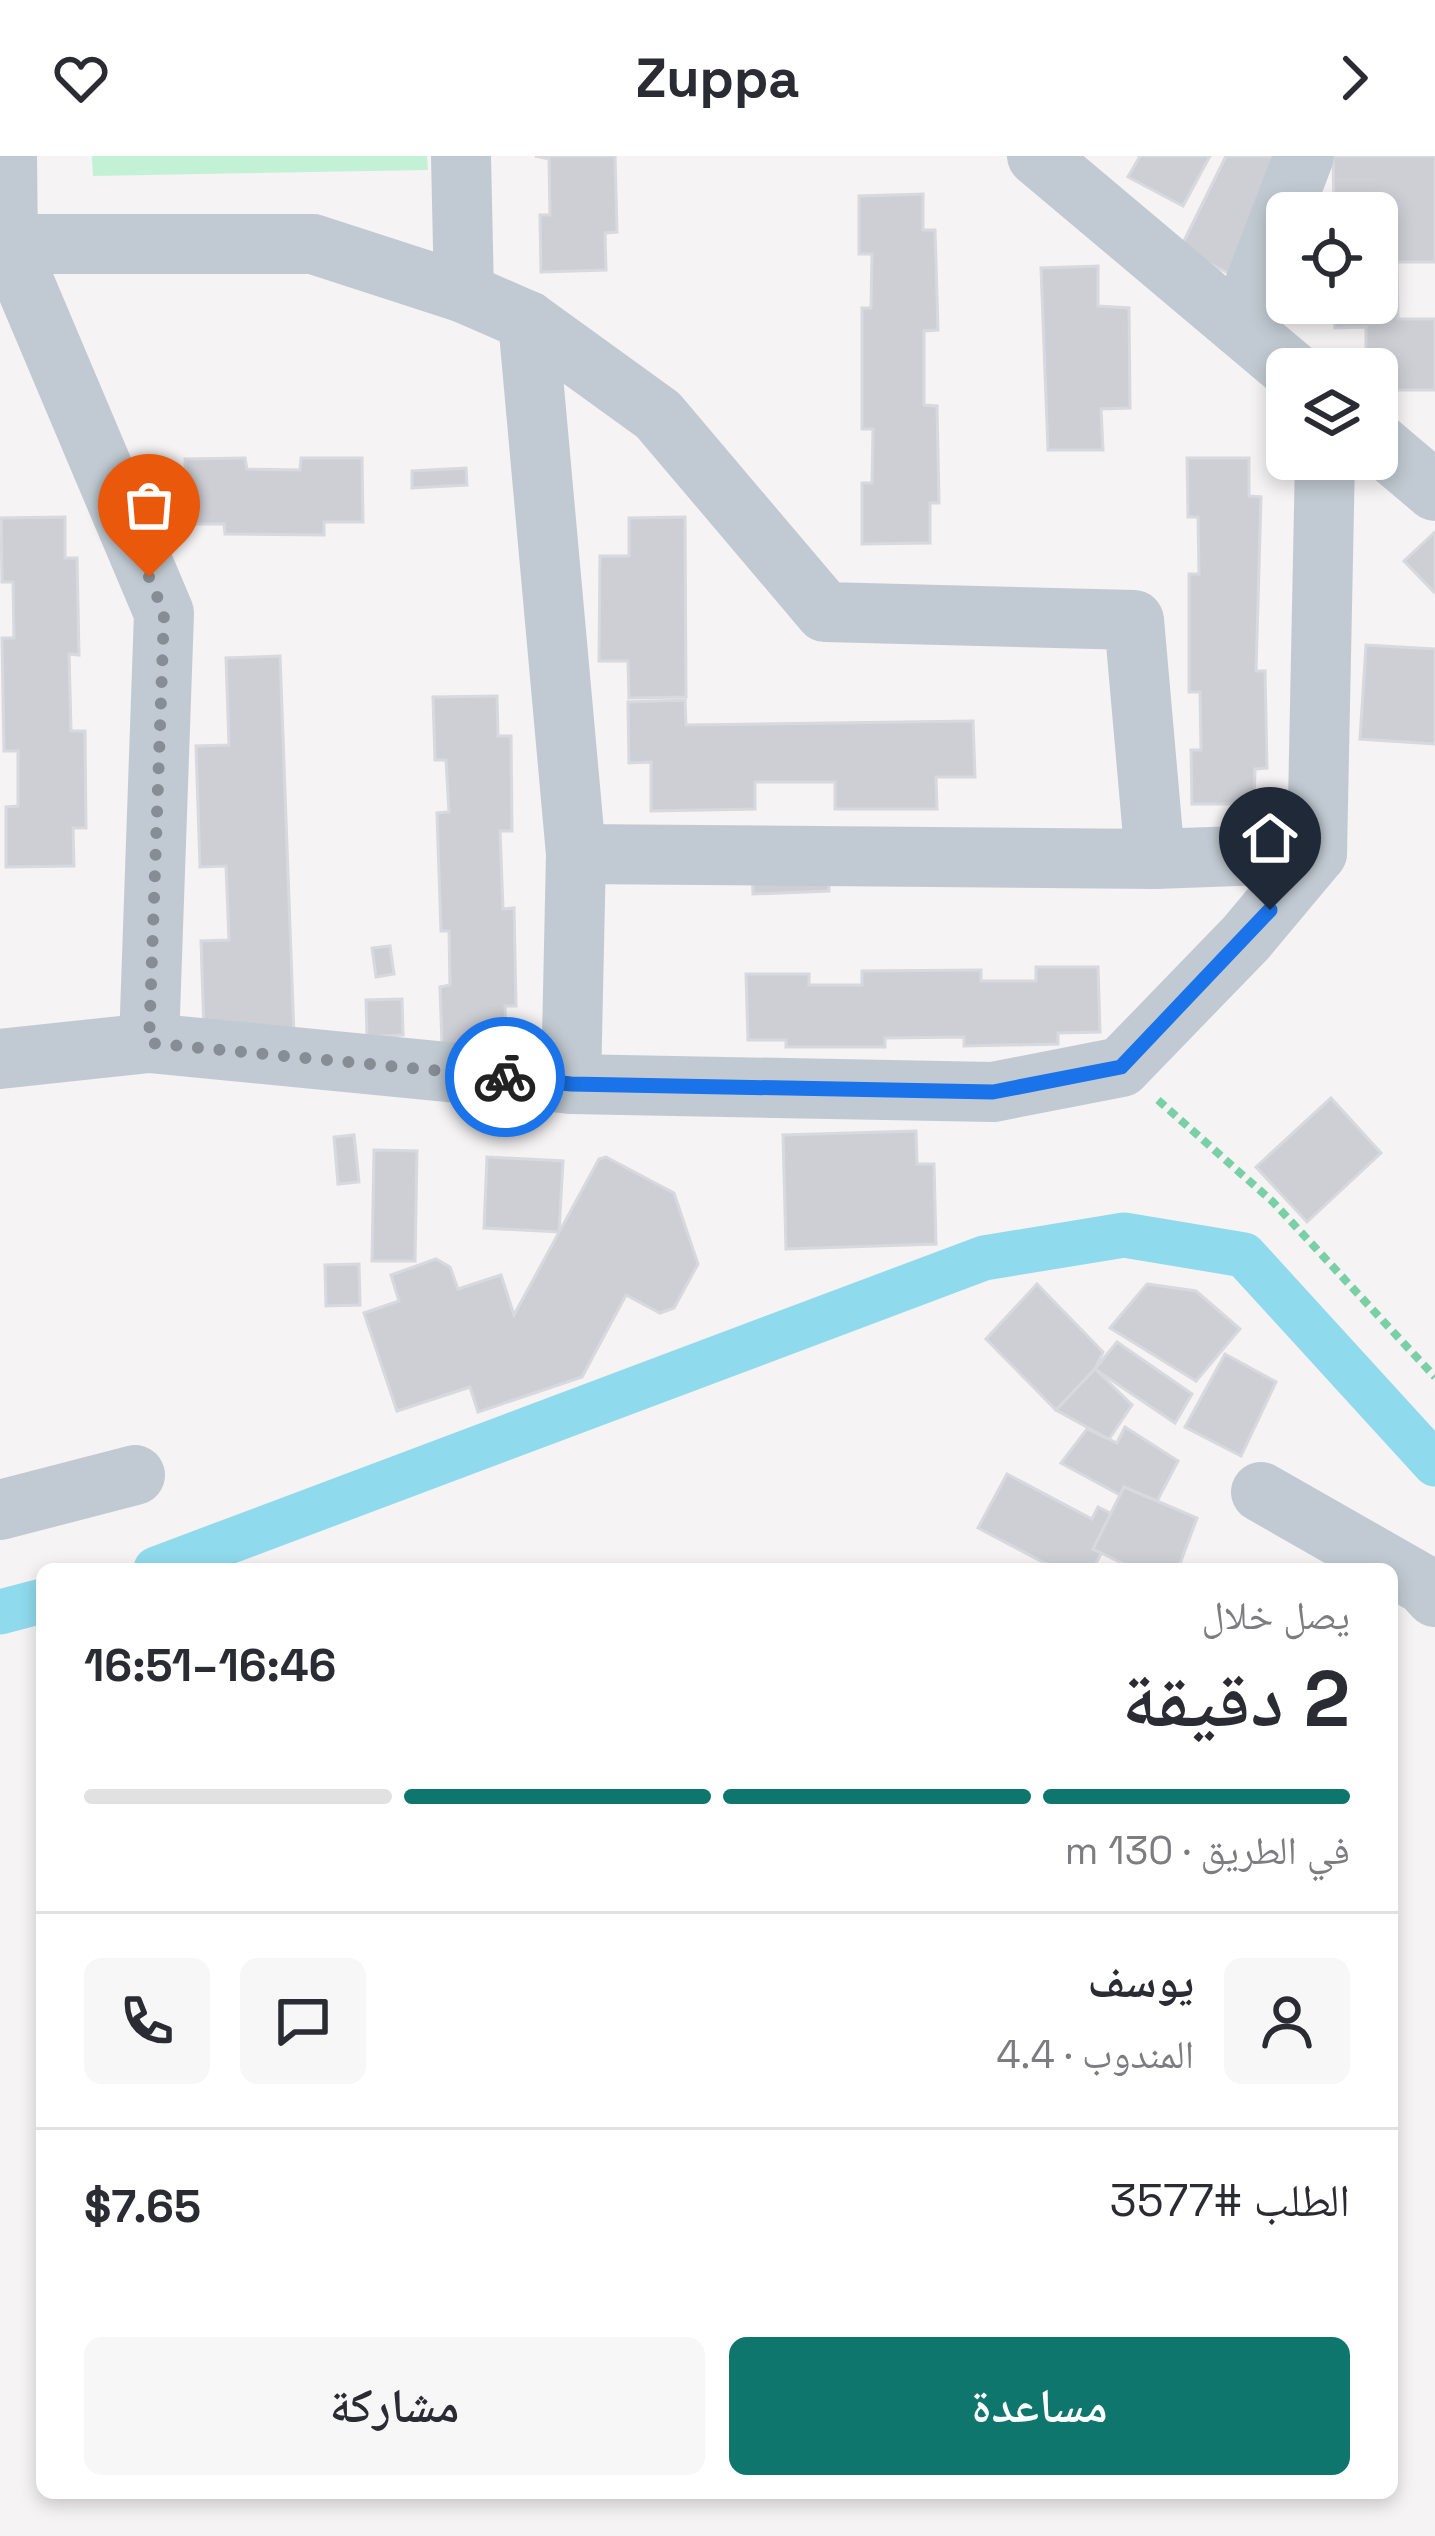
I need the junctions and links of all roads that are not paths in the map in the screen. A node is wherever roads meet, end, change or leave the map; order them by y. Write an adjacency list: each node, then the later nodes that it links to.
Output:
1 (7, 156): 5 (street)
2 (461, 156): 6 (street)
3 (1037, 156): 8 (street)
4 (1304, 156): 8 (street)
5 (4, 244): 6 (street); 16 (street)
6 (464, 293): 7 (street)
7 (528, 321): 14 (street); 15 (street)
8 (1239, 326): 9 (street)
9 (1266, 349)
10 (1398, 460): 12 (street)
11 (1325, 480): 13 (street)
12 (1435, 491)
13 (1317, 853): 15 (street); 18 (street)
14 (577, 854): 15 (street); 18 (street)
15 (1155, 859)
16 (149, 1043): 17 (street); 18 (street)
17 (0, 1059)
18 (571, 1084)
19 (135, 1475): 21 (street)
20 (1262, 1492): 22 (street)
21 (0, 1510)
22 (1386, 1563)
23 (1398, 1570): 24 (street)
24 (1435, 1597)

